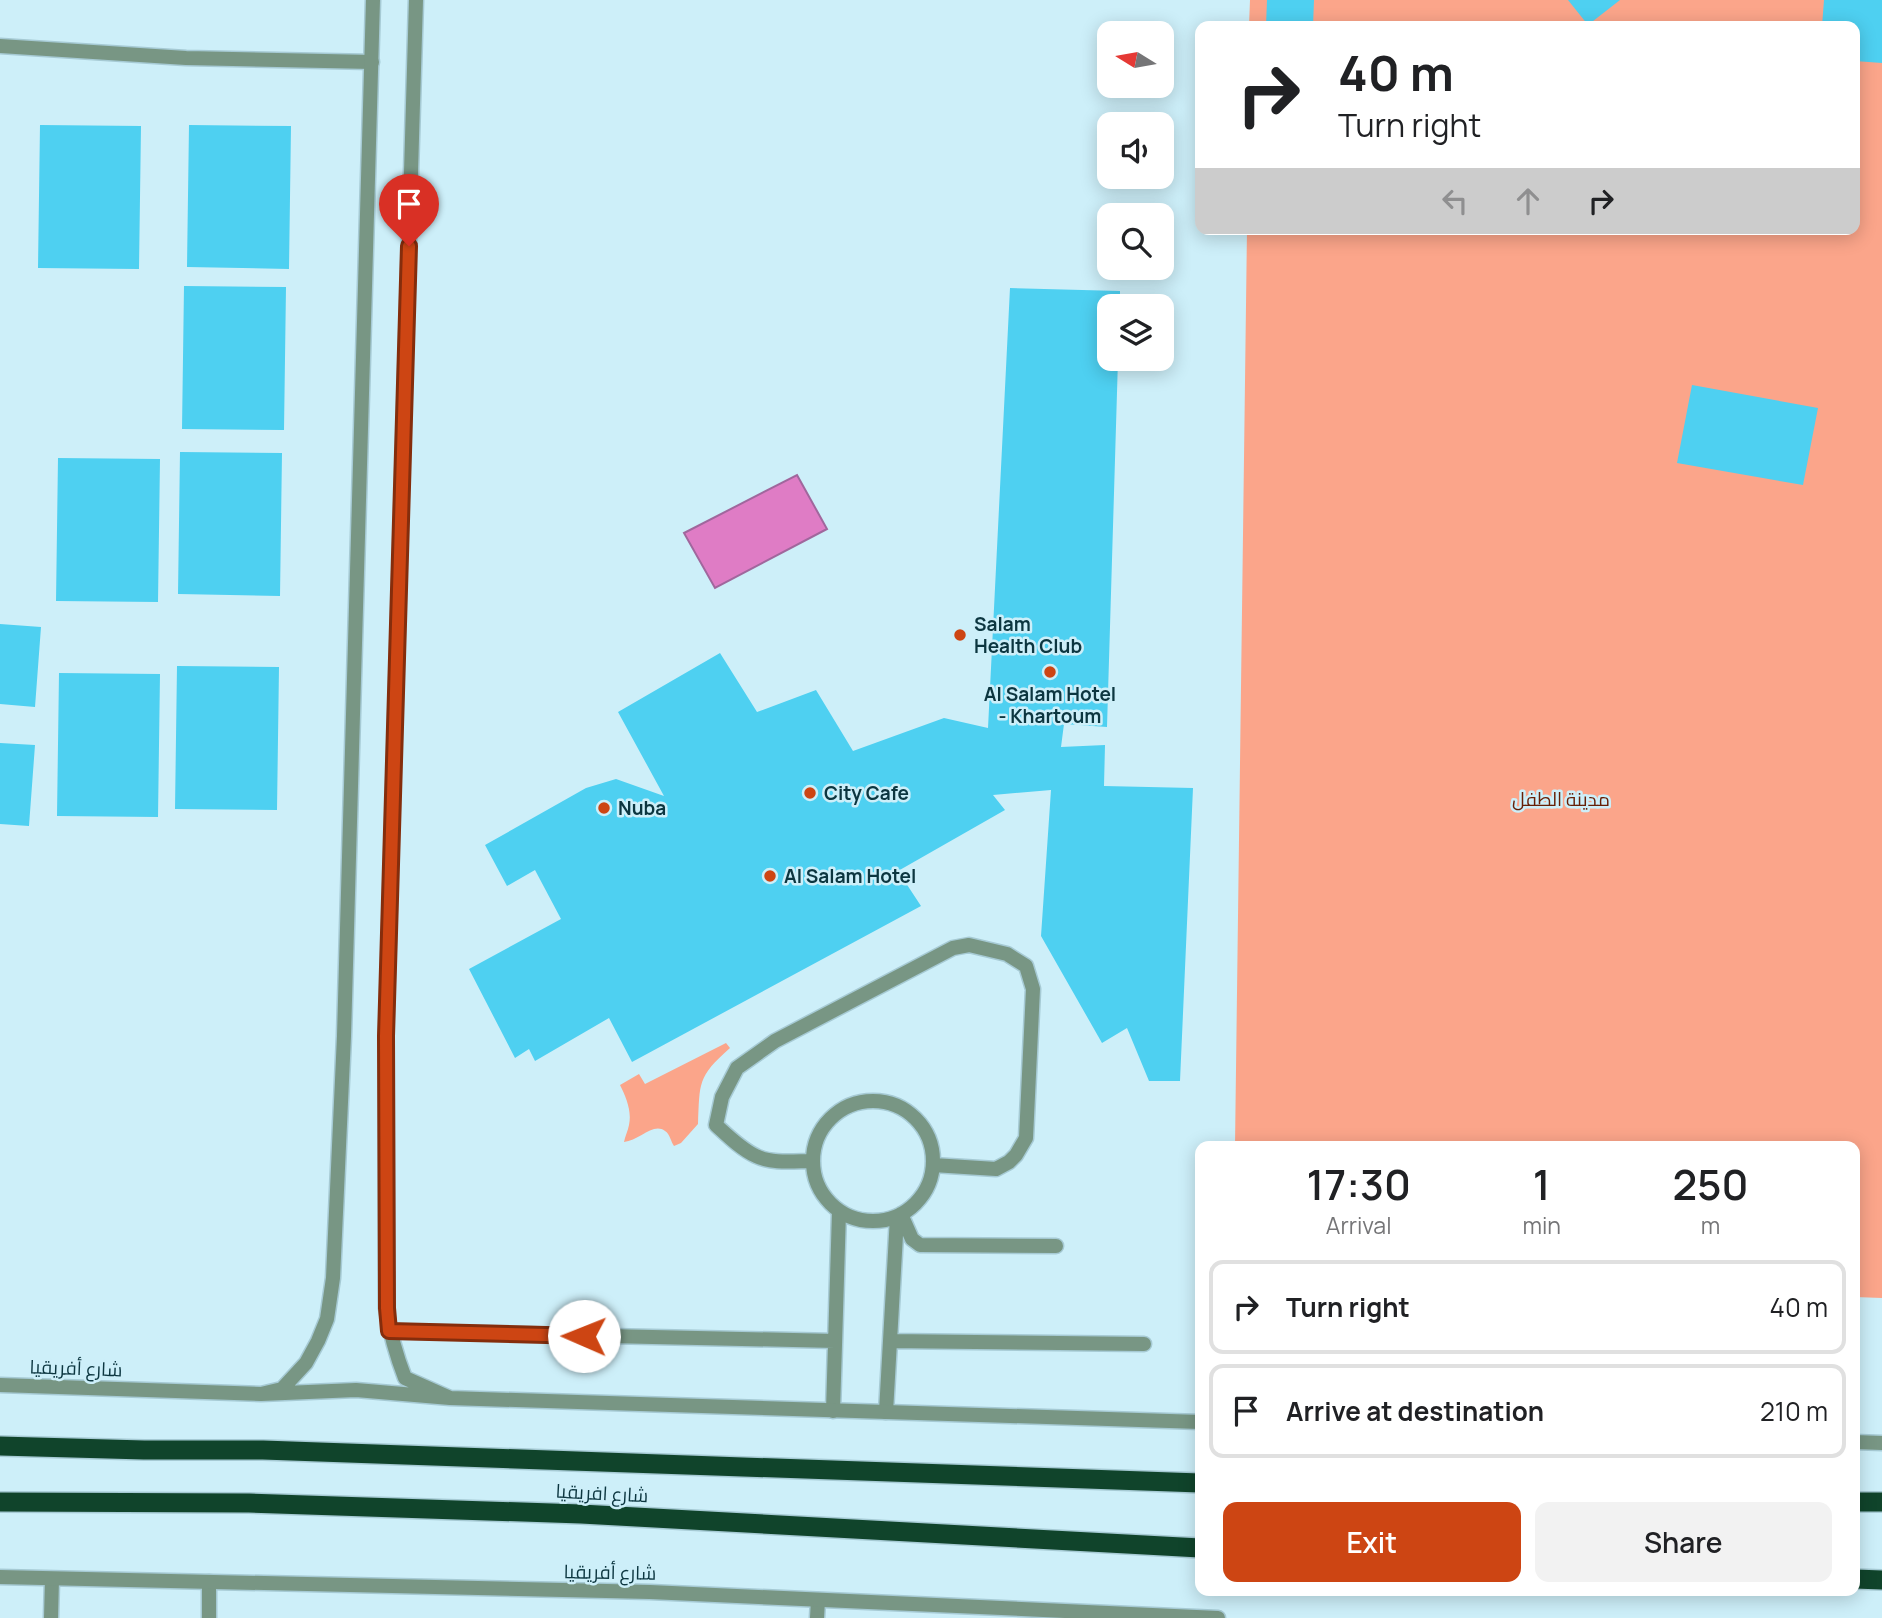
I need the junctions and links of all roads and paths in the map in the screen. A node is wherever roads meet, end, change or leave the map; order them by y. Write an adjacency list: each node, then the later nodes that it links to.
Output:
1 (373, 0): 4 (street)
2 (416, 0): 10 (street)
3 (0, 46): 4 (street)
4 (372, 62): 15 (street)
5 (812, 1161): 6 (street); 6 (street); 7 (street)
6 (933, 1165): 8 (street)
7 (839, 1212): 8 (street); 11 (street)
8 (899, 1215): 9 (street); 12 (street)
9 (1056, 1246)
10 (389, 1331): 11 (street); 16 (street)
11 (835, 1341): 17 (street)
12 (890, 1341): 13 (street); 18 (street)
13 (1144, 1344)
14 (0, 1385): 15 (street, شارع أفريقيا)
15 (261, 1394): 16 (street, شارع أفريقيا)
16 (450, 1398): 17 (street, شارع أفريقيا)
17 (833, 1411): 18 (street, شارع أفريقيا)
18 (886, 1412): 19 (street, شارع أفريقيا)
19 (1195, 1422)
20 (1860, 1442): 21 (street)
21 (1882, 1443)
22 (0, 1446): 23 (highway, شارع افريقيا)
23 (1195, 1483)
24 (0, 1502): 27 (highway, شارع افريقيا)
25 (1860, 1502): 26 (highway)
26 (1882, 1502)
27 (1195, 1548)
28 (0, 1577): 29 (street, شارع أفريقيا)
29 (52, 1579): 32 (street, شارع أفريقيا); 34 (street)
30 (1860, 1579): 31 (highway)
31 (1882, 1580)
32 (209, 1582): 33 (street, شارع أفريقيا); 35 (street)
33 (818, 1600): 36 (street); 37 (street, شارع أفريقيا)
34 (51, 1618)
35 (209, 1618)
36 (817, 1618)
37 (1218, 1618)

